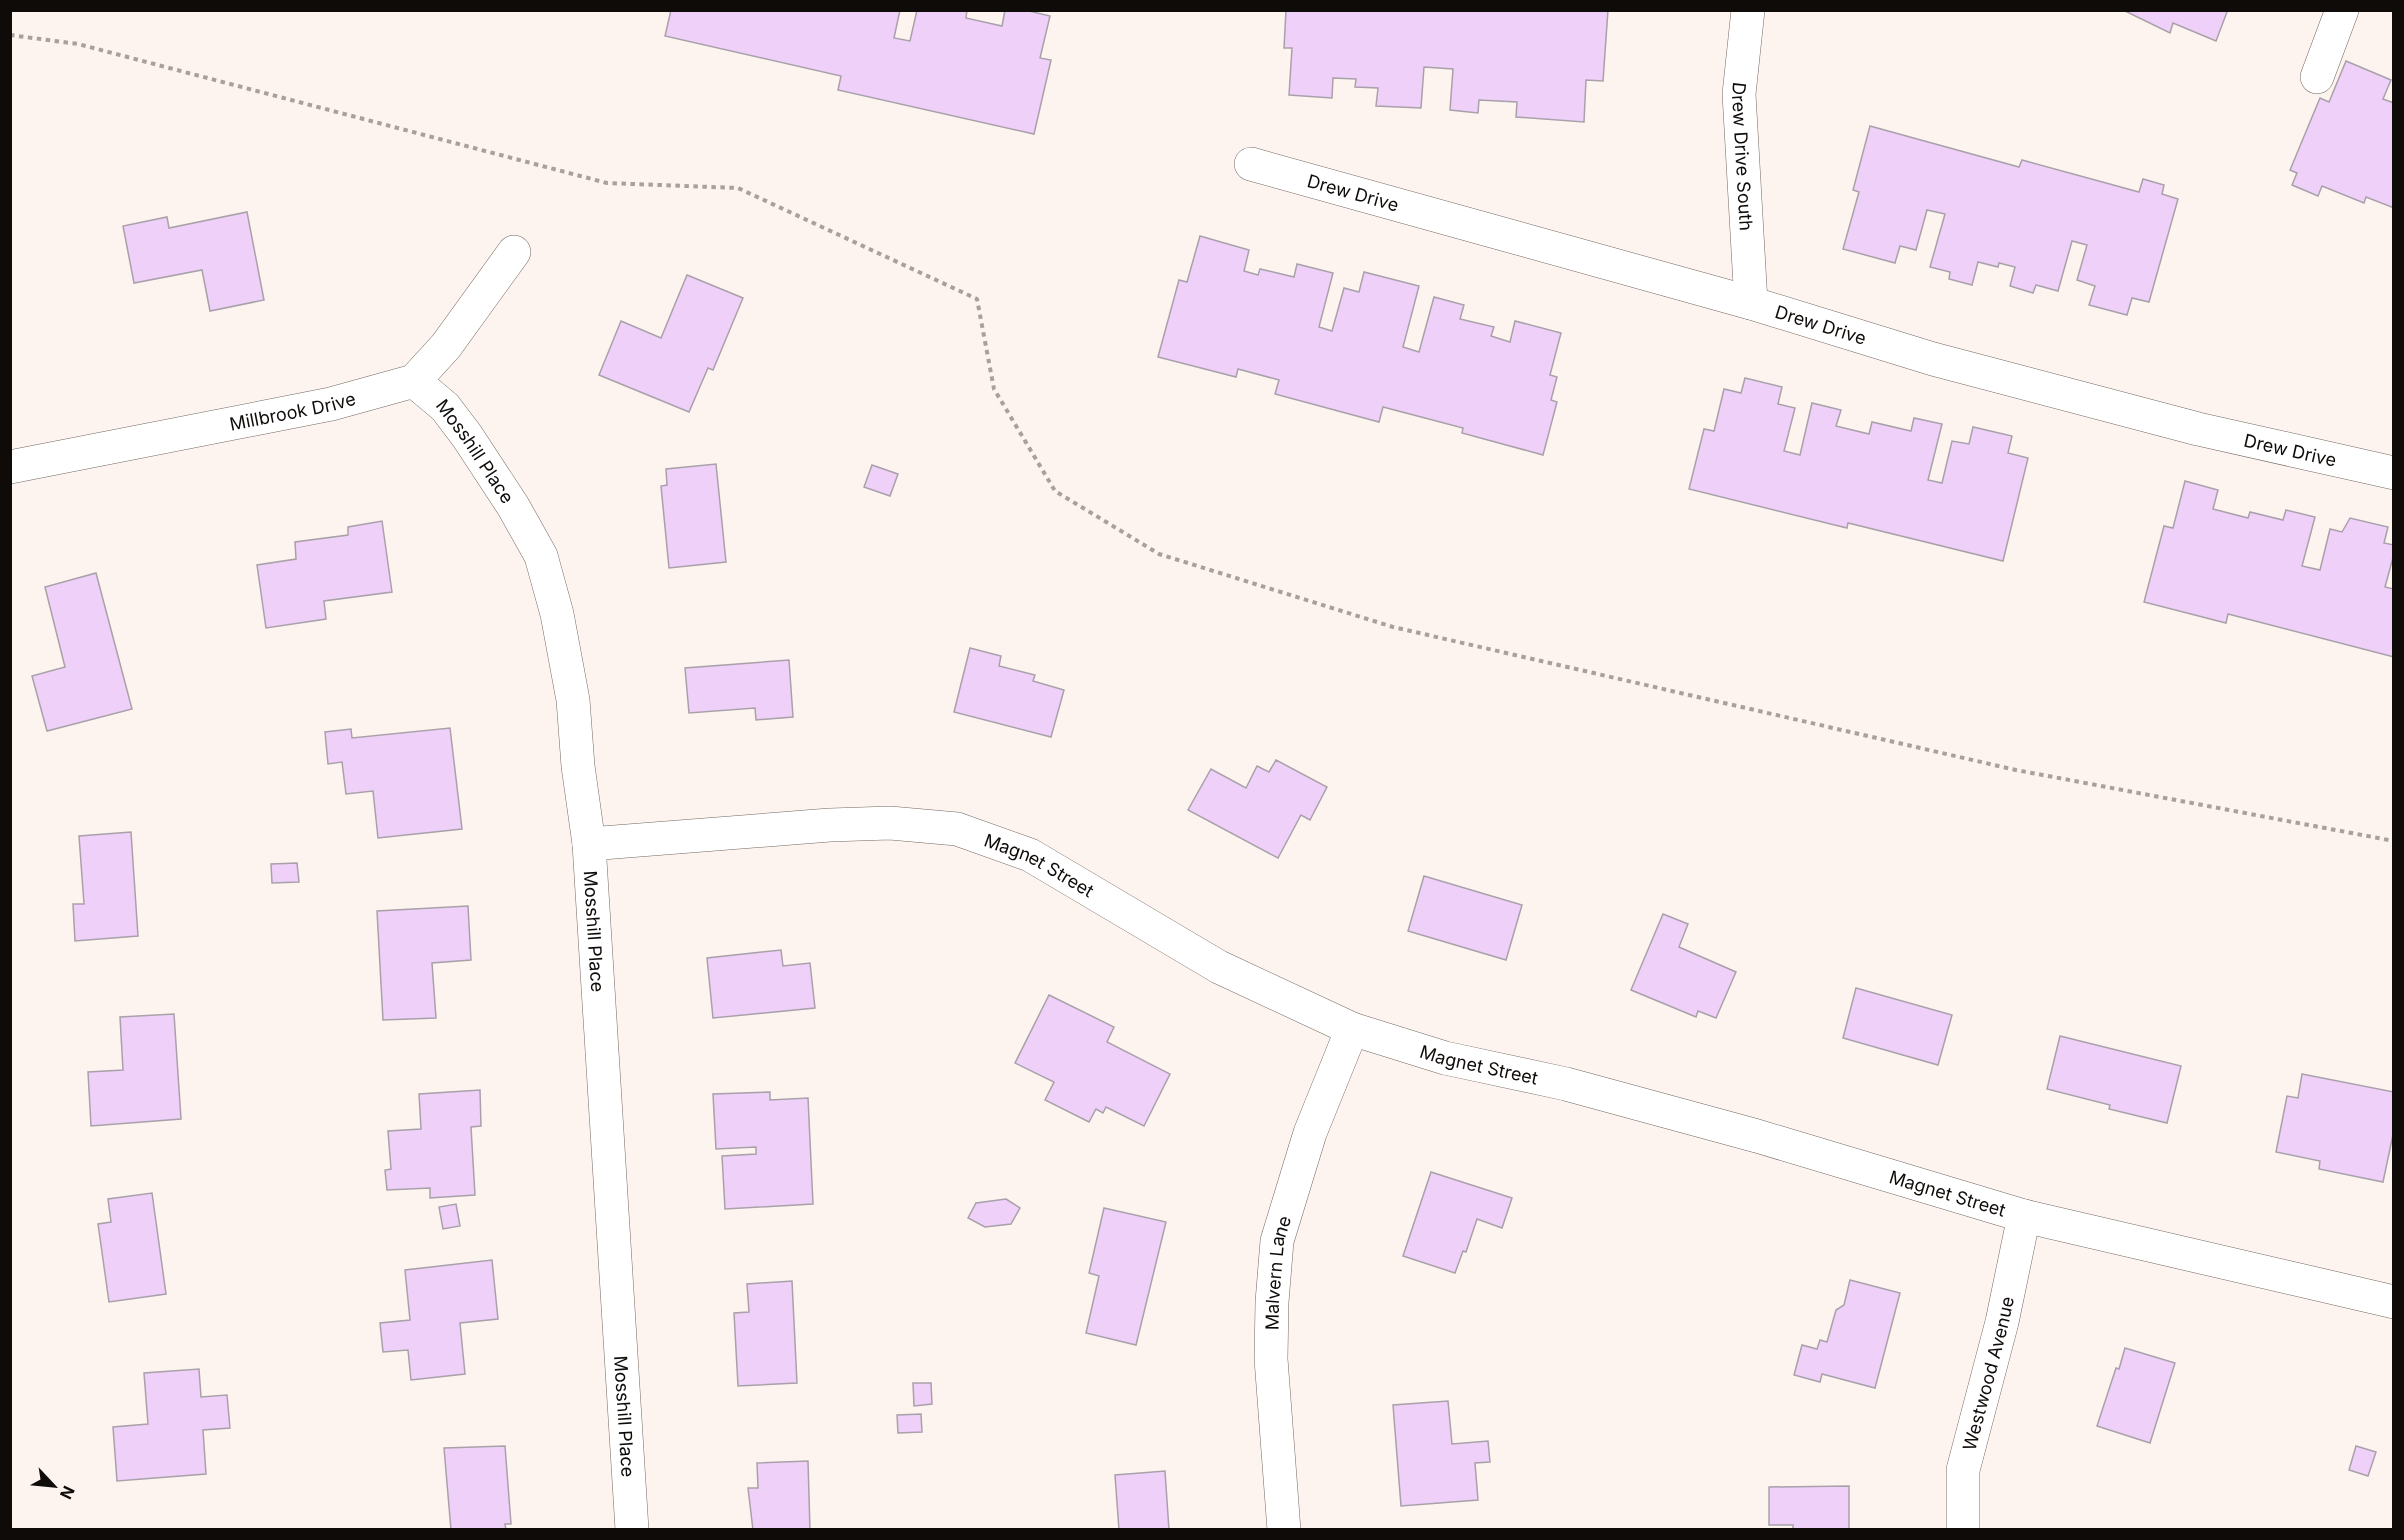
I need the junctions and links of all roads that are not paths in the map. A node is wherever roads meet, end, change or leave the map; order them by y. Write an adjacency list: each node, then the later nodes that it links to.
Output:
1 (1748, 10): 6 (street, Drew Drive South)
2 (2342, 10): 3 (street)
3 (2317, 77)
4 (1251, 164): 6 (street, Drew Drive)
5 (514, 252): 7 (street)
6 (1751, 303): 9 (street, Drew Drive)
7 (414, 381): 8 (street, Millbrook Drive); 10 (street, Mosshill Place)
8 (10, 467)
9 (2394, 473)
10 (589, 844): 11 (street, Magnet Street); 14 (street, Mosshill Place)
11 (1352, 1029): 12 (street, Magnet Street); 15 (street, Malvern Lane)
12 (2024, 1216): 13 (street, Magnet Street); 16 (street, Westwood Avenue)
13 (2394, 1302)
14 (632, 1530)
15 (1284, 1530)
16 (1963, 1530)

